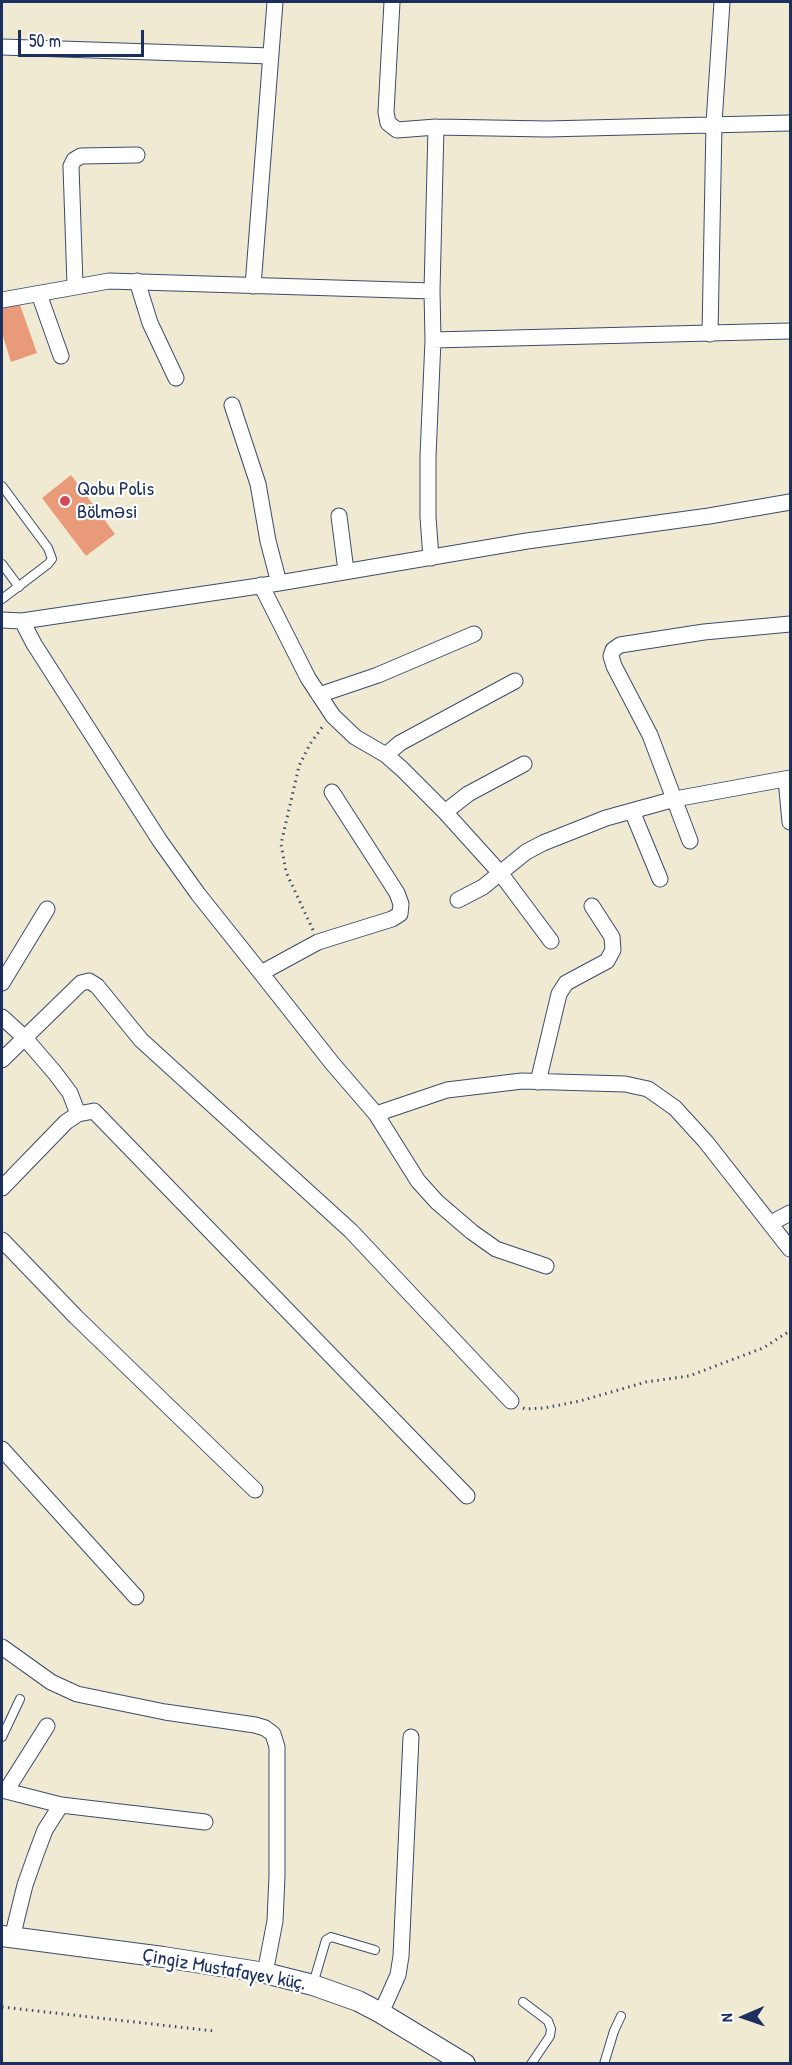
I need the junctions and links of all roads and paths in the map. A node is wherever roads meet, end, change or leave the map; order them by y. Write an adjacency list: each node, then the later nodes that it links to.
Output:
1 (275, 2): 5 (street)
2 (392, 2): 8 (street)
3 (722, 2): 6 (street)
4 (2, 47): 5 (street)
5 (271, 57): 12 (street)
6 (714, 123): 7 (street); 8 (street); 17 (street)
7 (790, 123)
8 (436, 127): 13 (street)
9 (137, 155): 11 (street)
10 (137, 281): 11 (street); 12 (street); 20 (street)
11 (75, 285): 14 (street)
12 (253, 286): 13 (street)
13 (432, 291): 18 (street)
14 (39, 294): 15 (street); 19 (street)
15 (2, 300)
16 (790, 331): 17 (street)
17 (710, 334): 18 (street)
18 (433, 340): 25 (street)
19 (61, 356)
20 (176, 378)
21 (232, 405): 28 (street)
22 (2, 486): 30 (lane)
23 (790, 502): 25 (street)
24 (339, 516): 27 (street)
25 (432, 558): 27 (street)
26 (2, 564): 30 (lane)
27 (346, 571): 28 (street)
28 (279, 583): 29 (street)
29 (261, 585): 33 (street); 37 (street)
30 (19, 586): 31 (lane)
31 (2, 599)
32 (2, 621): 33 (street)
33 (22, 621): 55 (street)
34 (790, 624): 43 (street)
35 (474, 634): 37 (street)
36 (515, 681): 39 (street)
37 (319, 695): 38 (street)
38 (333, 716): 39 (street); 54 (path)
39 (386, 755): 45 (street)
40 (524, 764): 45 (street)
41 (788, 778): 43 (street); 46 (street)
42 (332, 792): 54 (street)
43 (675, 799): 44 (street); 47 (street)
44 (632, 811): 48 (street); 49 (street)
45 (445, 812): 48 (street)
46 (790, 822)
47 (690, 841)
48 (501, 874): 50 (street); 53 (street)
49 (660, 879)
50 (458, 900)
51 (592, 906): 60 (street)
52 (47, 909): 56 (street)
53 (551, 941)
54 (318, 942): 55 (street)
55 (261, 974): 62 (street)
56 (2, 983)
57 (2, 1017): 58 (street)
58 (24, 1037): 59 (street); 61 (street); 70 (street)
59 (2, 1060)
60 (538, 1082): 62 (street); 65 (street)
61 (78, 1114): 63 (street); 73 (street)
62 (376, 1114): 68 (street)
63 (2, 1188)
64 (790, 1213): 65 (street)
65 (771, 1223): 67 (street)
66 (2, 1240): 72 (street)
67 (790, 1249)
68 (546, 1266)
69 (790, 1332): 70 (path)
70 (511, 1401)
71 (2, 1449): 74 (street)
72 (255, 1490)
73 (467, 1496)
74 (136, 1597)
75 (2, 1647): 85 (street)
76 (20, 1699): 78 (lane)
77 (47, 1726): 80 (street)
78 (2, 1737)
79 (411, 1737): 89 (street)
80 (4, 1790): 81 (street)
81 (61, 1805): 82 (street); 83 (street)
82 (205, 1822)
83 (7, 1937): 85 (street, Çingiz Mustafayev küç.)
84 (375, 1950): 86 (lane)
85 (265, 1973): 86 (street, Çingiz Mustafayev küç.)
86 (313, 1985): 89 (street, Çingiz Mustafayev küç.)
87 (523, 2002): 93 (lane)
88 (2, 2007): 91 (path)
89 (381, 2013): 92 (street, Çingiz Mustafayev küç.)
90 (621, 2016): 94 (lane)
91 (214, 2031)
92 (465, 2064)
93 (531, 2064)
94 (604, 2064)

